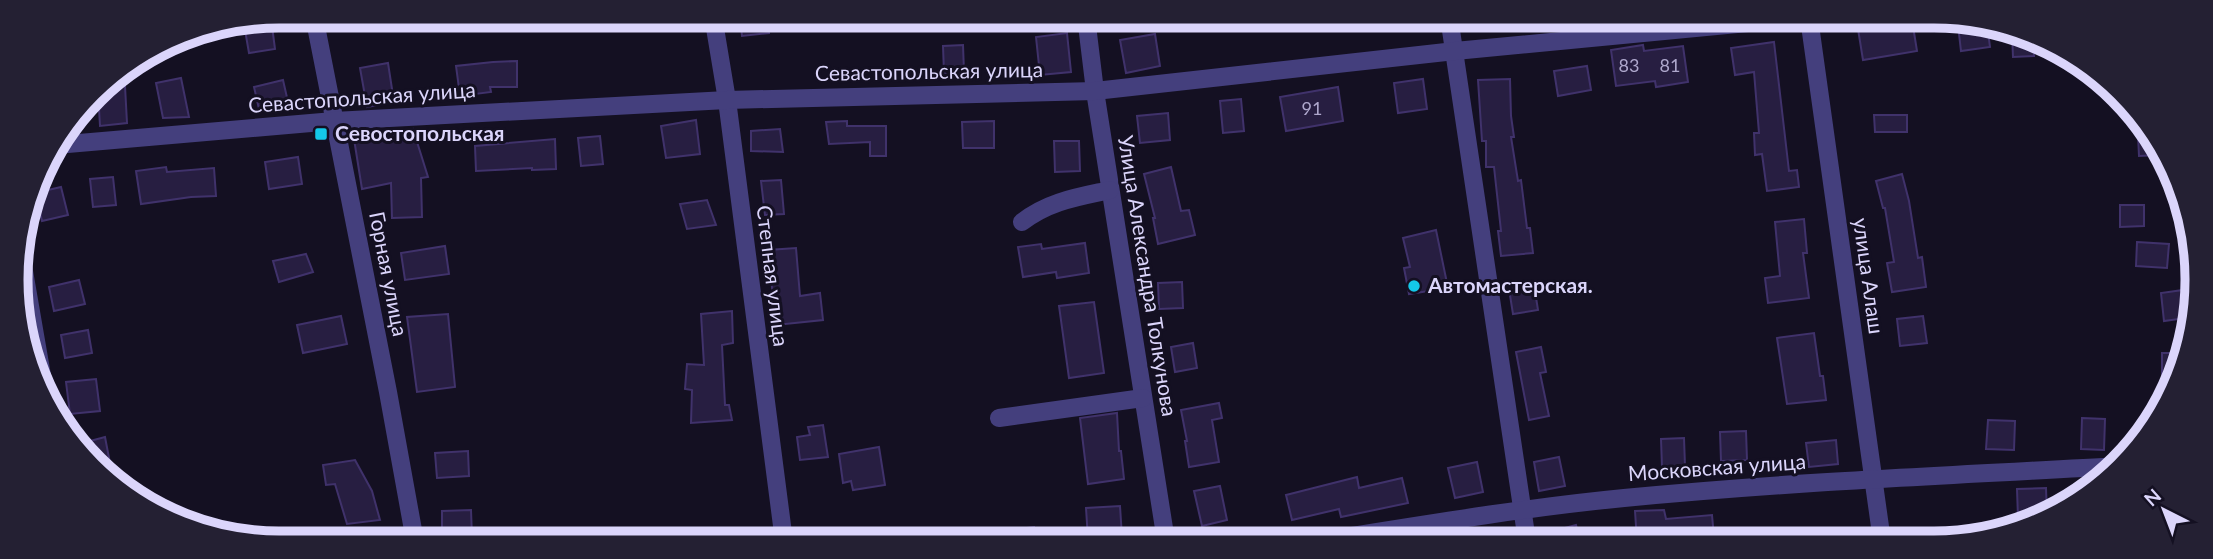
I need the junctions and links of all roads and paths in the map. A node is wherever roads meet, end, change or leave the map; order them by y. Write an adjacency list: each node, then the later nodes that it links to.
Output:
1 (316, 28): 10 (street, Горная улица)
2 (715, 28): 9 (street, Степная улица)
3 (1087, 28): 8 (street, Улица Александра Толкунова)
4 (1451, 28): 7 (street)
5 (1696, 28): 7 (street, Севастопольская улица)
6 (1810, 28): 19 (street, улица Алаш)
7 (1455, 51): 8 (street, Севастопольская улица); 20 (street)
8 (1095, 91): 9 (street, Севастопольская улица); 12 (street, Улица Александра Толкунова)
9 (727, 100): 10 (street, Севастопольская улица); 22 (street, Степная улица)
10 (334, 121): 11 (street, Севастопольская улица); 21 (street, Горная улица)
11 (68, 144)
12 (1111, 190): 13 (street); 16 (street, Улица Александра Толкунова)
13 (1022, 222)
14 (29, 302): 15 (street)
15 (36, 342)
16 (1143, 398): 17 (street); 23 (street, Улица Александра Толкунова)
17 (999, 418)
18 (2101, 467): 19 (street, Московская улица)
19 (1874, 479): 20 (street, Московская улица); 26 (street, улица Алаш)
20 (1522, 510): 24 (street, Московская улица); 25 (street)
21 (413, 531)
22 (783, 531)
23 (1164, 531)
24 (1385, 531)
25 (1525, 531)
26 (1881, 531)

